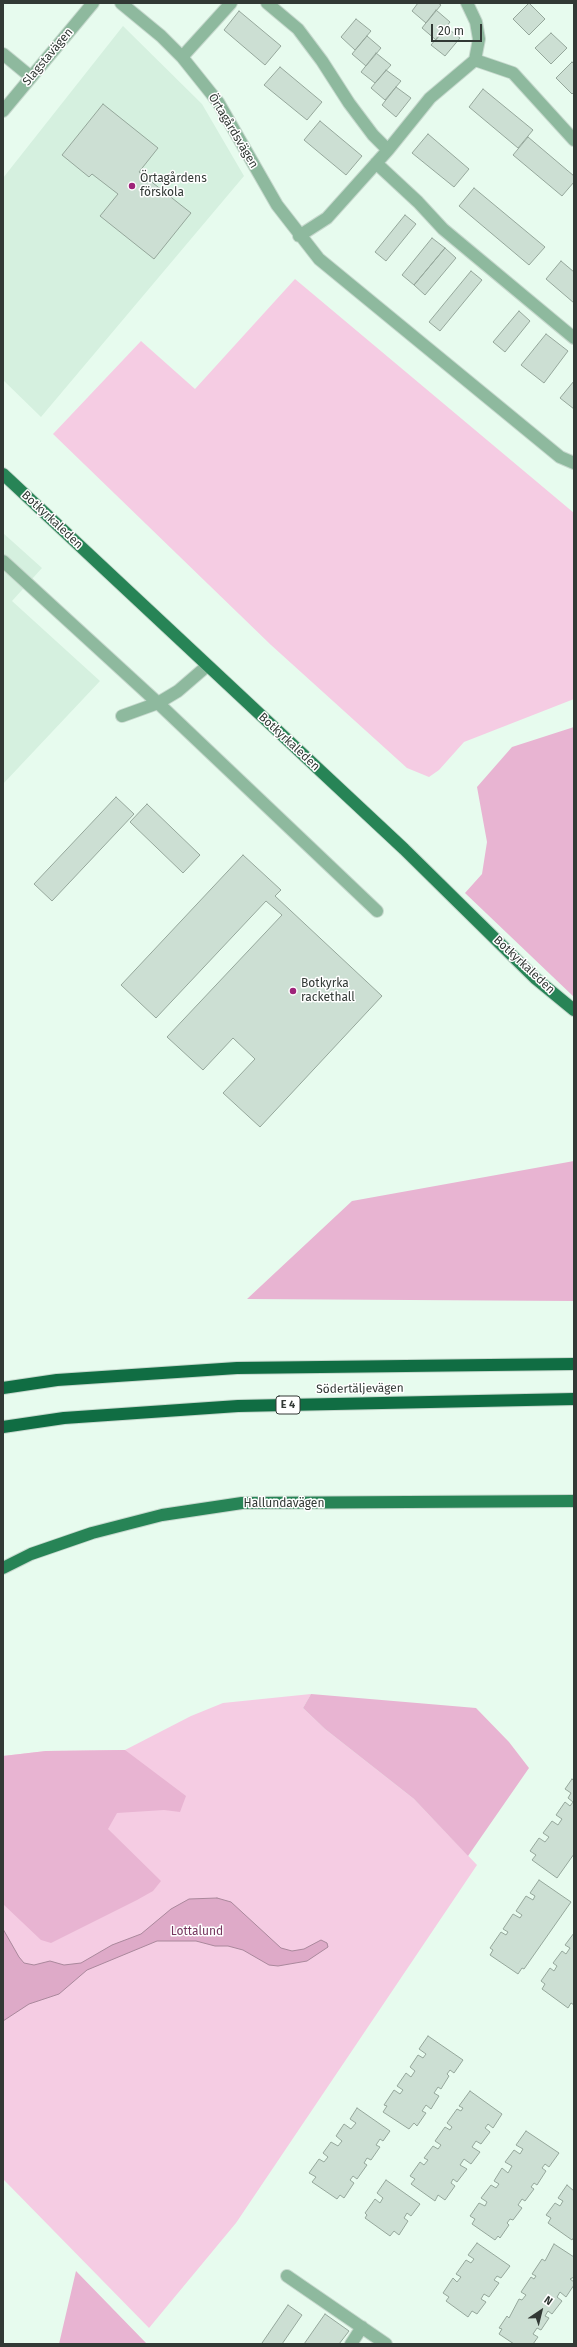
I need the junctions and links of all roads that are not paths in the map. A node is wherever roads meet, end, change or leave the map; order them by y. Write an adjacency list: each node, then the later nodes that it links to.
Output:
1 (93, 3): 9 (street, Slagstavägen)
2 (121, 3): 7 (street, Örtagårdsvägen)
3 (231, 3): 7 (street)
4 (267, 3): 12 (street)
5 (467, 3): 8 (street)
6 (3, 54): 9 (street)
7 (182, 57): 14 (street, Örtagårdsvägen)
8 (475, 60): 11 (street); 12 (street)
9 (30, 77): 10 (street, Slagstavägen)
10 (3, 111)
11 (574, 140)
12 (388, 150): 13 (street)
13 (376, 163): 14 (street); 15 (street)
14 (299, 236): 16 (street, Örtagårdsvägen)
15 (574, 338)
16 (574, 463)
17 (3, 474): 19 (main road, Botkyrkaleden)
18 (3, 561): 20 (street)
19 (207, 666): 20 (street); 23 (main road, Botkyrkaleden)
20 (158, 703): 21 (street); 22 (street)
21 (122, 716)
22 (377, 911)
23 (574, 1010)
24 (574, 1364): 25 (highway, Södertäljevägen)
25 (3, 1388)
26 (574, 1398): 27 (highway, Södertäljevägen / E 4)
27 (3, 1428)
28 (574, 1500): 29 (main road, Hallundavägen)
29 (3, 1568)
30 (287, 2276): 31 (street)
31 (362, 2327): 32 (street); 33 (street)
32 (351, 2344)
33 (386, 2344)

